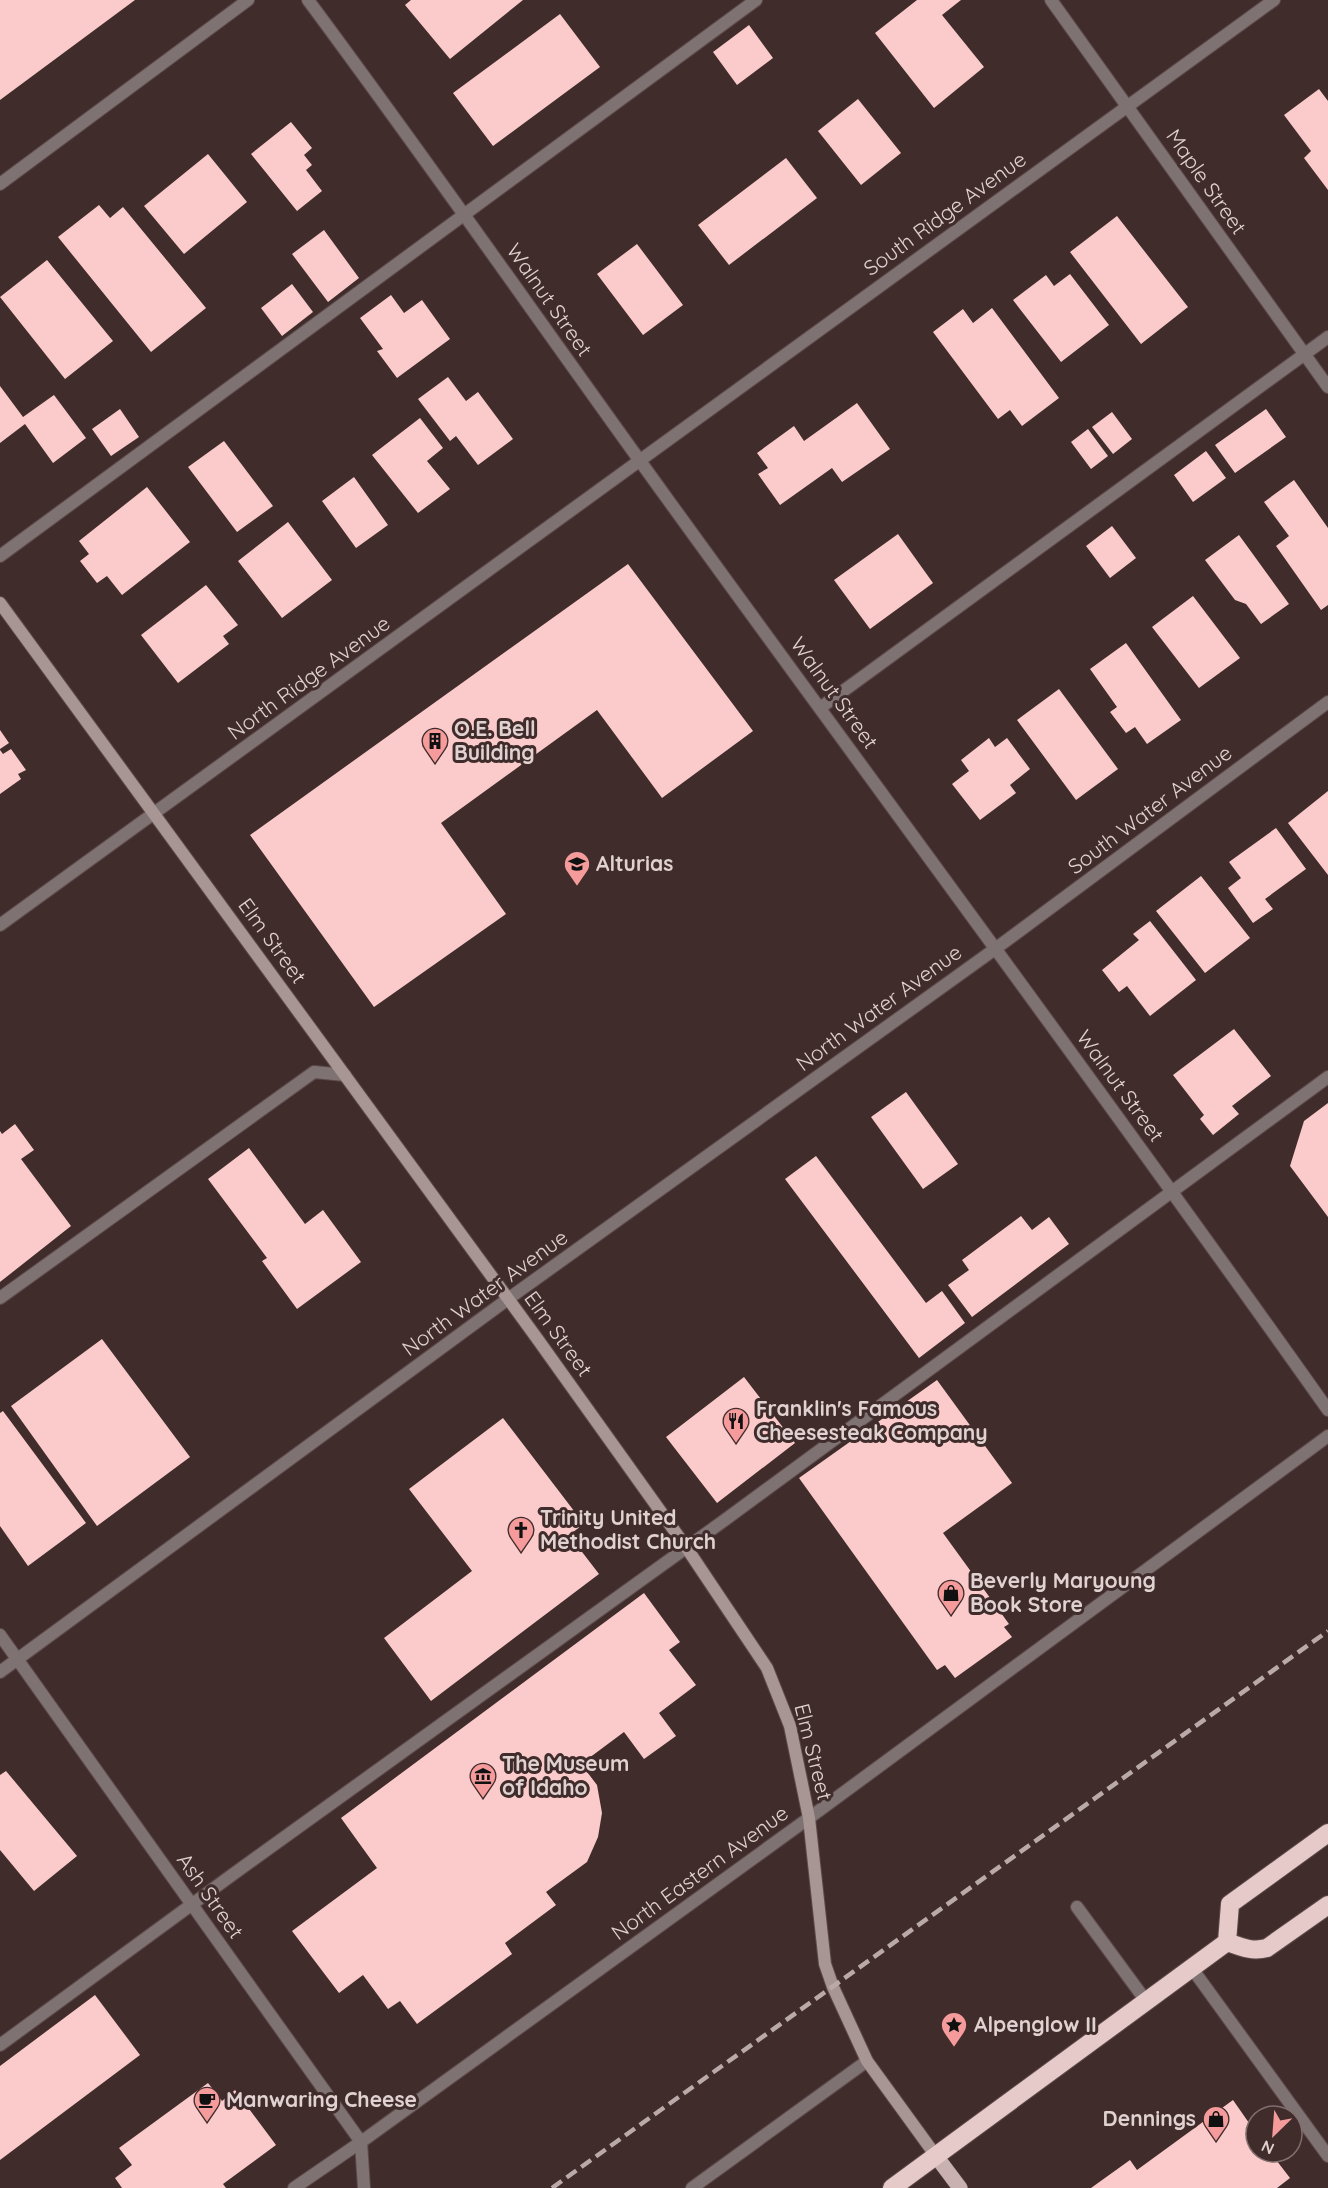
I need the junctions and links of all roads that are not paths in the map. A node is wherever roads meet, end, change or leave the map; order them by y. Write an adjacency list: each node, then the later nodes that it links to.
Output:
1 (248, 0): 7 (street)
2 (308, 0): 8 (street, Walnut Street)
3 (756, 0): 8 (street)
4 (1051, 0): 6 (street, Maple Street)
5 (1274, 0): 6 (street, South Ridge Avenue)
6 (1128, 105): 10 (street, Maple Street); 12 (street, South Ridge Avenue)
7 (0, 184)
8 (465, 214): 12 (street, Walnut Street); 13 (street)
9 (1328, 337): 10 (street)
10 (1304, 354): 11 (street, Maple Street); 16 (street)
11 (1328, 387)
12 (640, 462): 16 (street, Walnut Street); 17 (street, North Ridge Avenue)
13 (0, 556)
14 (0, 603): 17 (street, Elm Street)
15 (1328, 702): 19 (street, South Water Avenue)
16 (820, 708): 19 (street, Walnut Street)
17 (155, 814): 18 (street, North Ridge Avenue); 20 (street, Elm Street)
18 (0, 925)
19 (996, 949): 22 (street, Walnut Street); 24 (street, North Water Avenue)
20 (345, 1075): 23 (street); 24 (street, Elm Street)
21 (1328, 1077): 22 (street)
22 (1173, 1191): 25 (street, Walnut Street); 27 (street)
23 (0, 1298)
24 (508, 1299): 27 (street, Elm Street); 29 (street, North Water Avenue)
25 (1328, 1410)
26 (1328, 1436): 31 (street, North Eastern Avenue)
27 (686, 1547): 31 (street, Elm Street); 33 (street)
28 (0, 1635): 29 (street, Ash Street)
29 (18, 1659): 30 (street, North Water Avenue); 33 (street, Ash Street)
30 (0, 1672)
31 (809, 1818): 40 (street, Elm Street); 41 (street, North Eastern Avenue)
32 (1328, 1833): 36 (highway)
33 (192, 1904): 39 (street); 41 (street, Ash Street)
34 (1328, 1905): 36 (highway)
35 (1077, 1907): 38 (street)
36 (1227, 1942): 37 (highway)
37 (1191, 1967): 38 (highway); 43 (street)
38 (1146, 2001): 42 (highway)
39 (0, 2045)
40 (867, 2061): 42 (street, Elm Street); 46 (street)
41 (361, 2142): 44 (street, North Eastern Avenue); 45 (street)
42 (936, 2156): 47 (highway); 48 (main road)
43 (1328, 2156)
44 (294, 2188)
45 (363, 2188)
46 (692, 2188)
47 (892, 2188)
48 (960, 2188)

